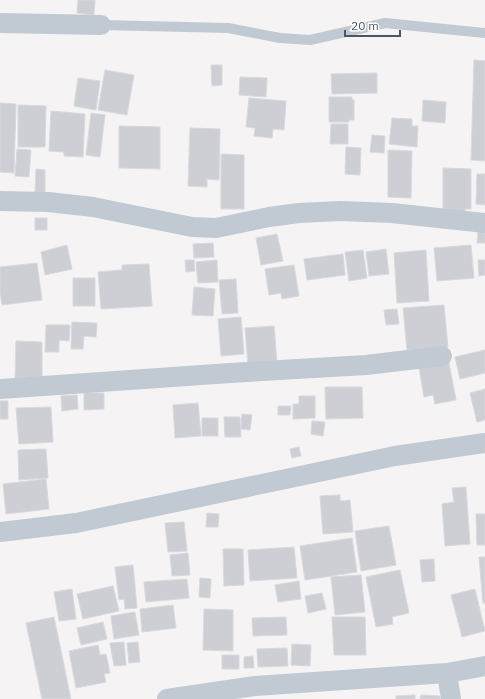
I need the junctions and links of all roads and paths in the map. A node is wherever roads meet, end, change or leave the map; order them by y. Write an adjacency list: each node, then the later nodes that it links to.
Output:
1 (0, 23): 2 (street)
2 (101, 25): 3 (lane)
3 (485, 33)
4 (0, 201): 5 (street)
5 (485, 223)
6 (442, 356): 7 (street)
7 (0, 389)
8 (485, 443): 9 (street)
9 (0, 532)
10 (485, 666): 11 (street)
11 (447, 673): 12 (street); 13 (street)
12 (167, 699)
13 (451, 699)

